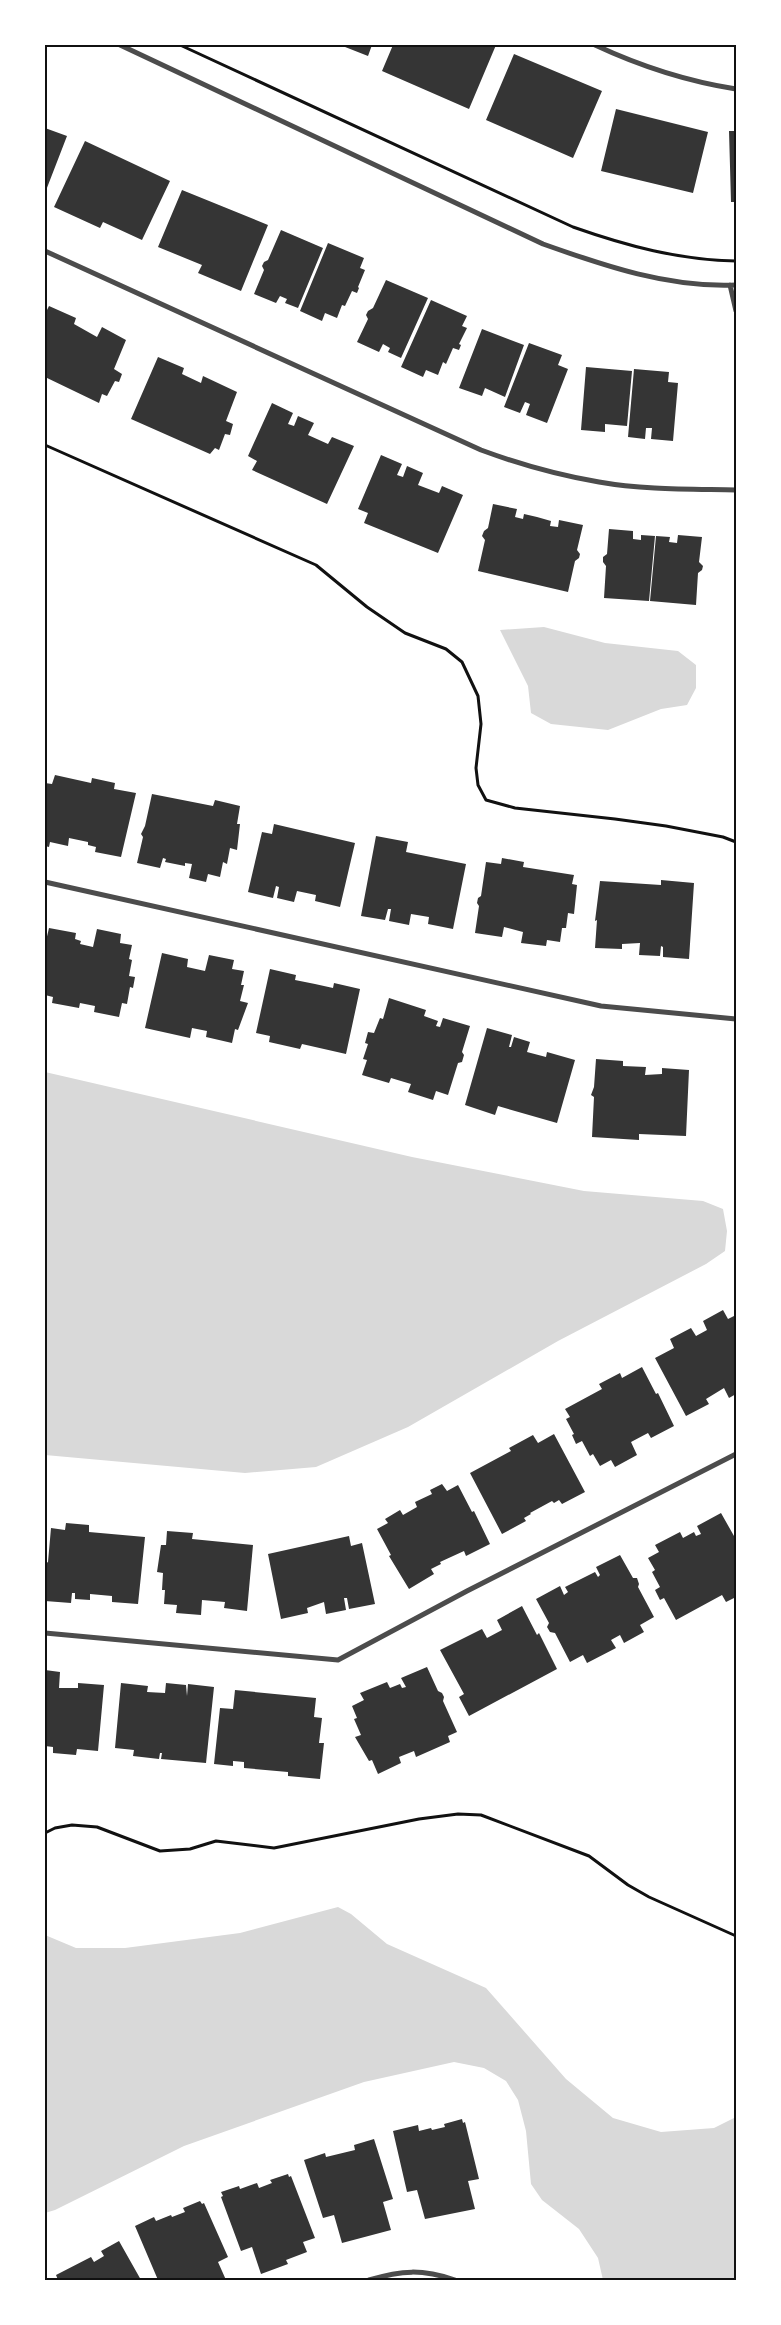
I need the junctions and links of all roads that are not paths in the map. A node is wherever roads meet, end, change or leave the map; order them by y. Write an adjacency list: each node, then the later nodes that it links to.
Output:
1 (120, 45): 5 (street)
2 (595, 45): 3 (street)
3 (736, 89)
4 (45, 251): 7 (street)
5 (733, 285): 6 (street)
6 (736, 311)
7 (736, 490)
8 (45, 882): 9 (street)
9 (736, 1019)
10 (736, 1454): 11 (street)
11 (45, 1633)
12 (369, 2280): 13 (street)
13 (455, 2280)

